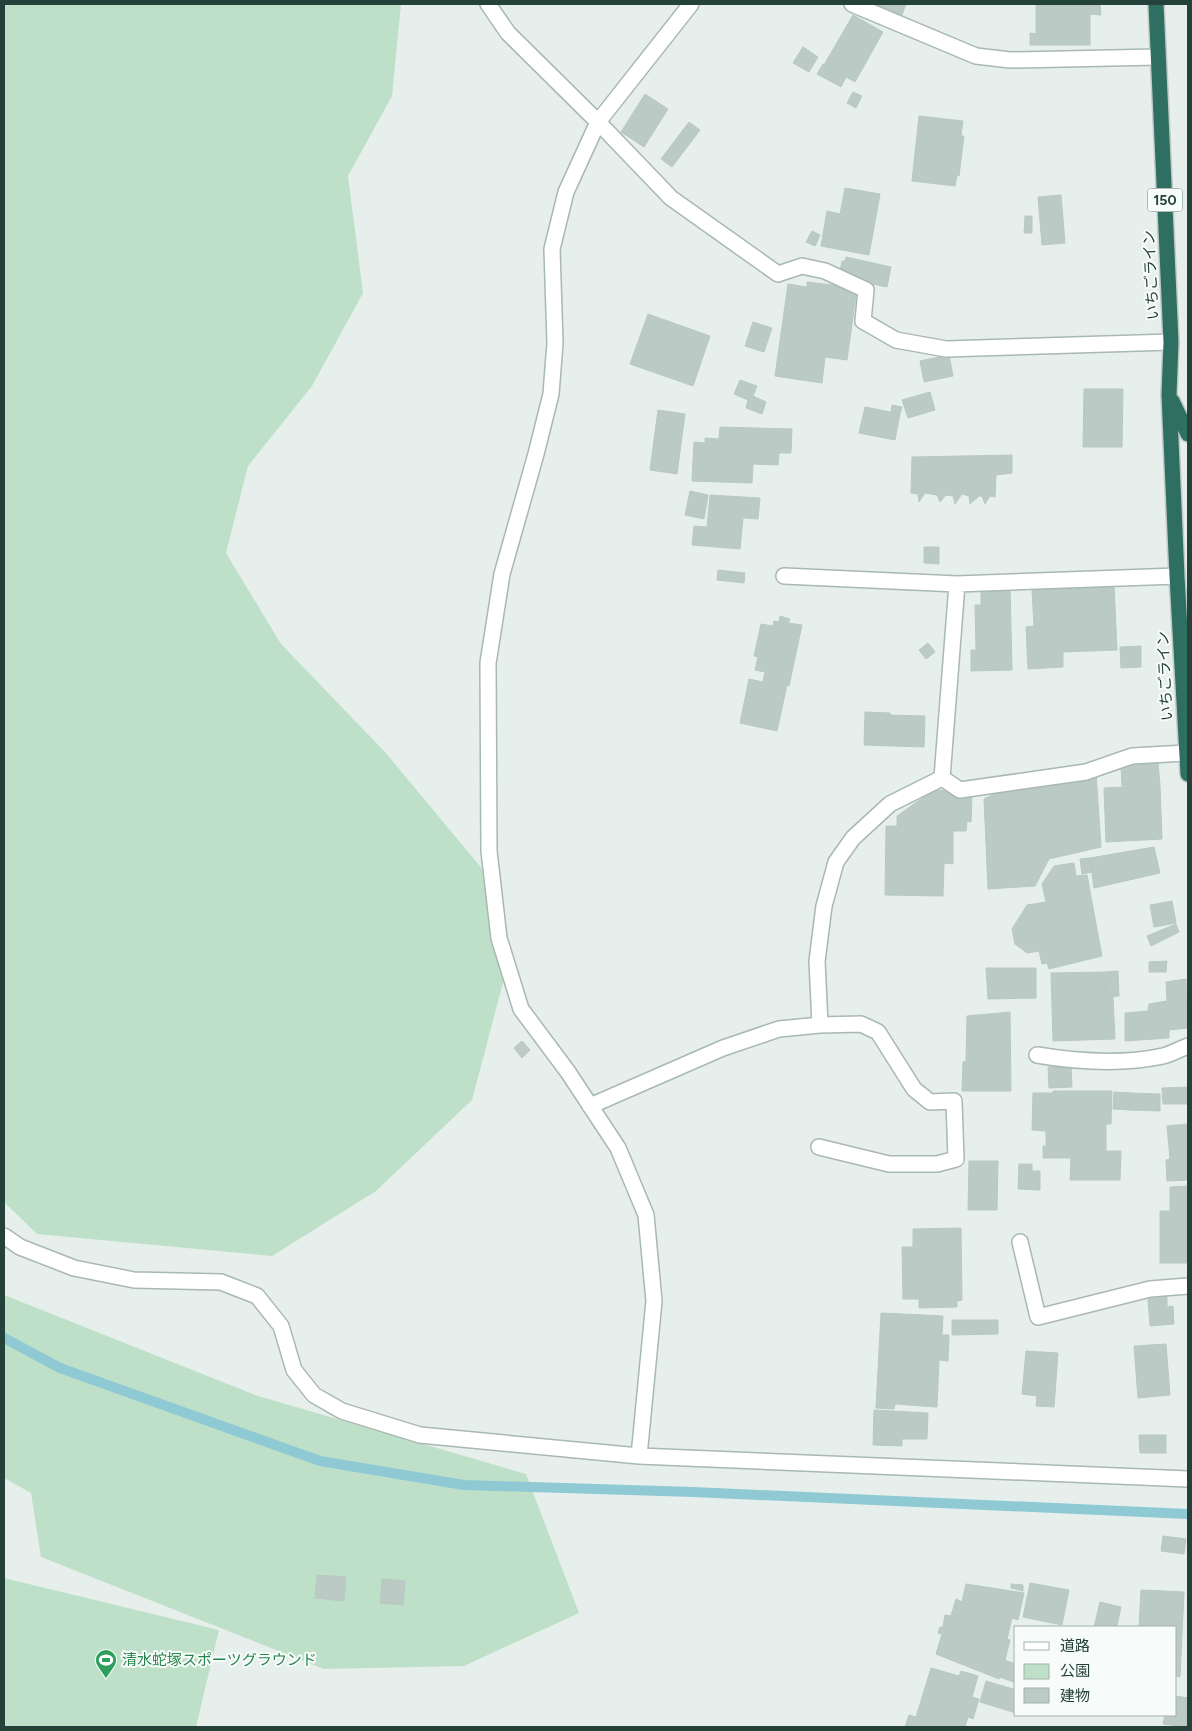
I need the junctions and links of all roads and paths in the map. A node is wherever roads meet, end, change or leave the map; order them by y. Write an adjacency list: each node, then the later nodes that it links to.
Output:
1 (488, 4): 6 (street)
2 (691, 4): 6 (street)
3 (852, 4): 5 (street)
4 (1156, 4): 5 (highway, いちごライン / 150)
5 (1158, 57): 7 (highway, いちごライン / 150)
6 (598, 122): 7 (street); 19 (street)
7 (1172, 342): 8 (highway, いちごライン / 150)
8 (1169, 395): 9 (highway, いちごライン / 150); 11 (highway, いちごライン / 150)
9 (1188, 434)
10 (784, 576): 12 (street)
11 (1177, 576): 12 (street); 13 (highway, いちごライン / 150)
12 (956, 584): 15 (street)
13 (1186, 753): 14 (highway, いちごライン / 150); 15 (street)
14 (1188, 774)
15 (942, 778): 16 (street)
16 (820, 1025): 19 (street); 20 (street)
17 (1188, 1046): 18 (street)
18 (1037, 1055)
19 (590, 1106): 24 (street)
20 (819, 1147)
21 (4, 1236): 24 (street)
22 (1020, 1242): 23 (street)
23 (1188, 1286)
24 (639, 1456): 25 (street)
25 (1188, 1480)

